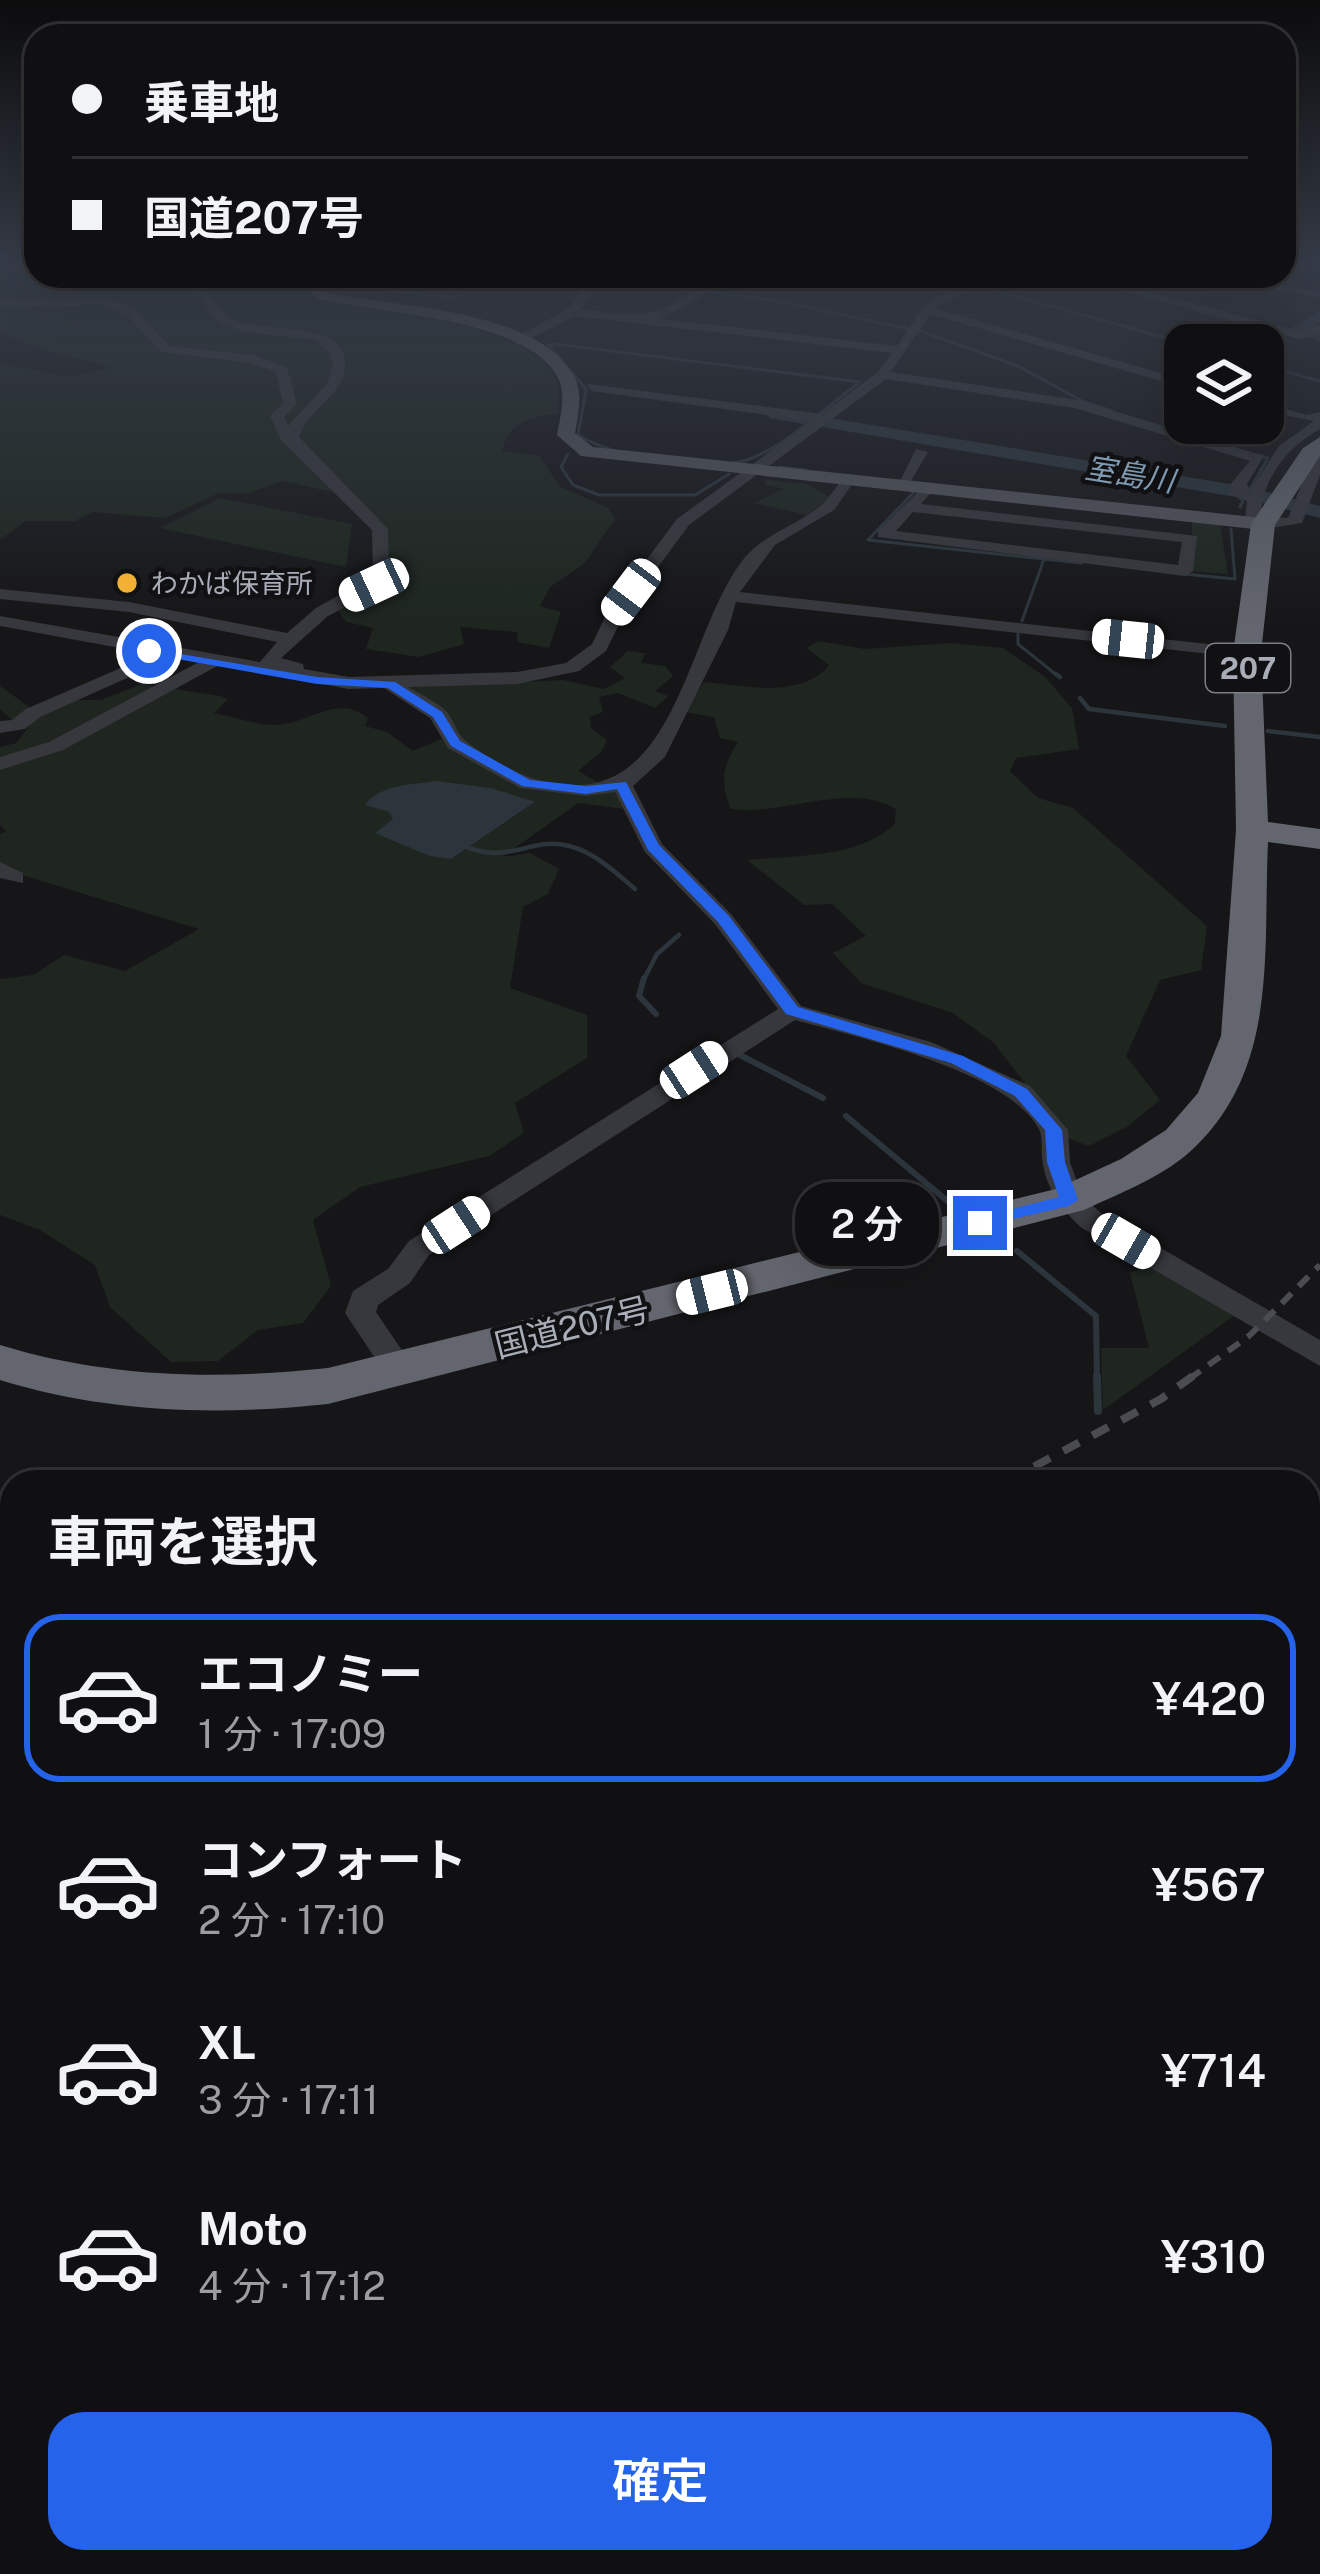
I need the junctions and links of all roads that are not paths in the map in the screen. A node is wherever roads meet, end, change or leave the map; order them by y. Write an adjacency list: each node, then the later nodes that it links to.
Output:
1 (286, 383): 10 (street)
2 (334, 383): 10 (street)
3 (568, 383): 14 (main road)
4 (870, 383): 8 (street)
5 (937, 383): 18 (street)
6 (592, 387): 8 (street)
7 (1284, 412): 9 (street)
8 (816, 418): 14 (street)
9 (1320, 420): 11 (street)
10 (292, 438): 30 (street)
11 (1313, 440): 18 (highway, 国道207号 / 207)
12 (921, 452): 16 (street)
13 (1320, 456): 18 (street)
14 (751, 470): 15 (main road); 34 (street)
15 (848, 480): 16 (main road); 24 (street)
16 (903, 482): 17 (main road)
17 (927, 488): 19 (street); 20 (main road)
18 (1276, 506): 20 (main road); 32 (highway, 国道207号 / 207)
19 (910, 507): 21 (street); 22 (street)
20 (1099, 507): 21 (street)
21 (1093, 527): 22 (street); 22 (street)
22 (1083, 559)
23 (0, 594): 25 (street)
24 (729, 596): 32 (street); 37 (street)
25 (71, 603): 28 (street); 29 (street)
26 (232, 607): 28 (street)
27 (0, 621): 29 (street)
28 (199, 624): 30 (street); 31 (street)
29 (23, 626): 31 (street)
30 (289, 639): 34 (street)
31 (158, 652): 33 (street); 35 (street)
32 (1247, 653): 38 (highway, 国道207号 / 207)
33 (212, 662): 34 (street); 36 (street)
34 (381, 684): 37 (street)
35 (0, 727)
36 (0, 764)
37 (622, 785): 40 (street)
38 (1252, 830): 39 (highway); 41 (highway, 国道207号 / 207)
39 (1320, 839)
40 (792, 1011): 41 (street); 44 (street)
41 (1069, 1200): 42 (street); 44 (highway, 国道207号 / 207)
42 (1320, 1354)
43 (3, 1366): 44 (highway, 国道207号 / 207)
44 (400, 1371)

